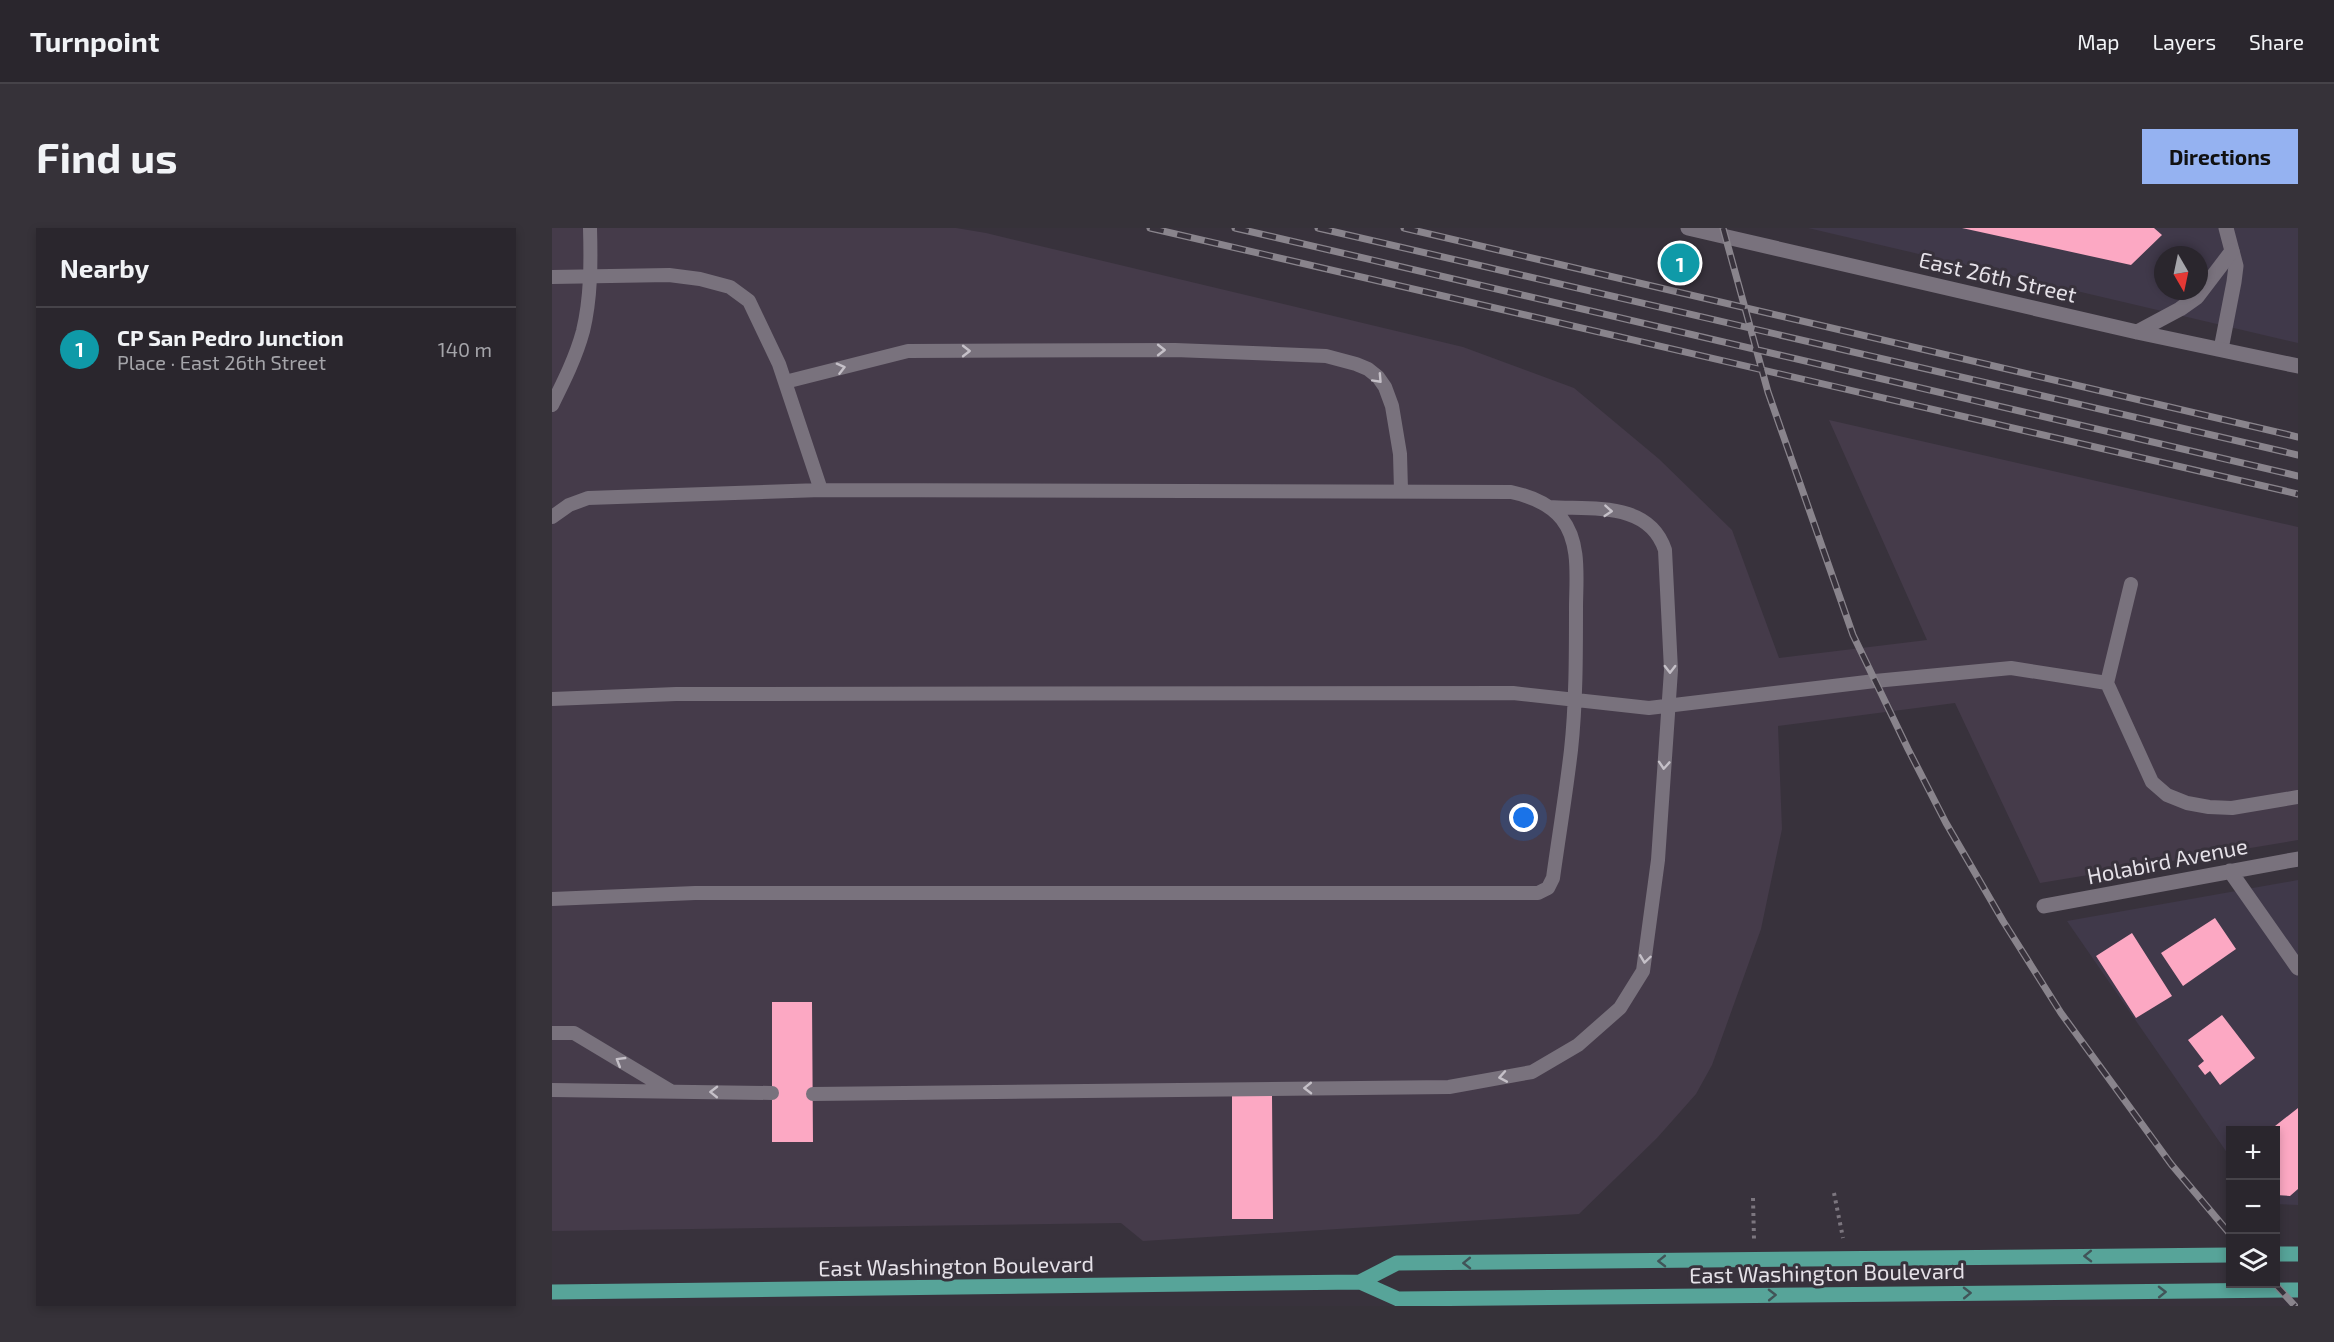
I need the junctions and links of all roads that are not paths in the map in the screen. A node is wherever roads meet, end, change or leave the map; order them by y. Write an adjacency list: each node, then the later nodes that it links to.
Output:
1 (590, 228): 10 (lane)
2 (1688, 228): 6 (street, East 26th Street)
3 (2226, 228): 4 (street)
4 (2232, 251): 6 (street); 7 (street)
5 (552, 277): 9 (lane)
6 (2137, 332): 7 (street, East 26th Street)
7 (2221, 349): 8 (street, East 26th Street)
8 (2298, 366)
9 (785, 382): 11 (lane); 12 (lane, one-way to 12)
10 (552, 405)
11 (821, 490): 12 (lane); 14 (lane)
12 (1401, 490): 13 (lane)
13 (1550, 507): 18 (lane); 19 (lane, one-way to 19)
14 (552, 517)
15 (2131, 584): 16 (lane)
16 (2107, 683): 19 (lane); 20 (lane)
17 (552, 699): 18 (lane)
18 (1574, 699): 19 (lane); 23 (lane)
19 (1668, 706): 30 (lane, one-way to 30)
20 (2298, 797)
21 (2298, 859): 22 (street, Holabird Avenue)
22 (2230, 871): 24 (street, Holabird Avenue); 25 (street)
23 (552, 899)
24 (2043, 906)
25 (2298, 968)
26 (552, 1034): 28 (lane, one-way to 26)
27 (552, 1089): 28 (lane)
28 (670, 1091): 29 (lane, one-way to 28)
29 (772, 1093)
30 (813, 1094)
31 (2280, 1254): 32 (main road)
32 (2298, 1254)
33 (2226, 1255): 34 (main road, East Washington Boulevard, one-way to 34)
34 (1360, 1282): 35 (main road, East Washington Boulevard, one-way to 35); 36 (main road, East Washington Boulevard)
35 (2298, 1290)
36 (552, 1292)

